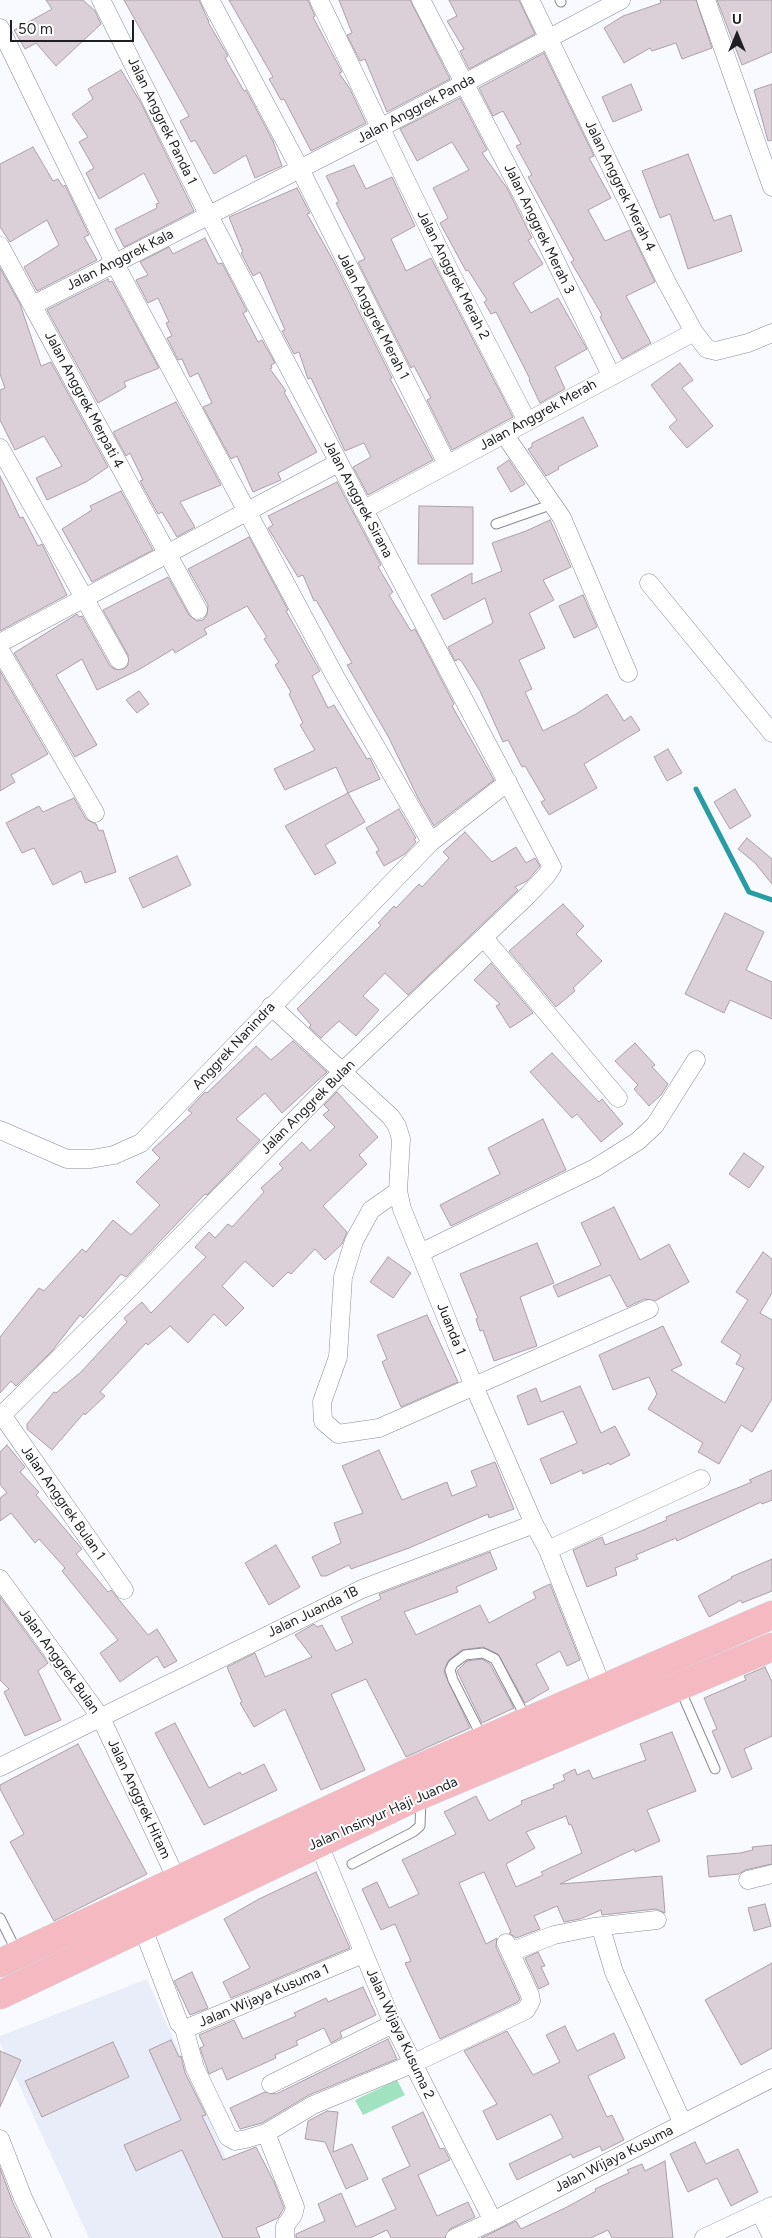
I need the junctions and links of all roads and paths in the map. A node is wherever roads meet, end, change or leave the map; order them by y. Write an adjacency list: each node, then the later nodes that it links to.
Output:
1 (101, 0): 14 (street, Jalan Anggrek Panda 1)
2 (210, 0): 12 (street)
3 (319, 0): 11 (street, Jalan Anggrek Merah 2)
4 (421, 0): 10 (street, Jalan Anggrek Merah 3)
5 (530, 0): 9 (street, Jalan Anggrek Merah 4)
6 (621, 0): 9 (street, Jalan Anggrek Panda)
7 (706, 0): 13 (street)
8 (0, 28): 16 (street)
9 (549, 39): 10 (street, Jalan Anggrek Panda); 18 (street, Jalan Anggrek Merah 4)
10 (465, 83): 11 (street, Jalan Anggrek Panda); 20 (street, Jalan Anggrek Merah 3)
11 (380, 128): 12 (street, Jalan Anggrek Panda); 21 (street, Jalan Anggrek Merah 2)
12 (300, 169): 14 (street, Jalan Anggrek Panda); 25 (street, Jalan Anggrek Merah 1)
13 (772, 187)
14 (209, 216): 16 (street, Jalan Anggrek Kala); 24 (street, Jalan Anggrek Sirana)
15 (0, 246): 17 (street, Jalan Anggrek Merpati 4)
16 (114, 262): 17 (street, Jalan Anggrek Kala); 28 (street)
17 (33, 304): 30 (street, Jalan Anggrek Merpati 4)
18 (694, 332): 19 (street); 20 (street, Jalan Anggrek Merah)
19 (772, 333)
20 (610, 375): 21 (street, Jalan Anggrek Merah)
21 (527, 421): 22 (street, Jalan Anggrek Merah)
22 (504, 434): 25 (street, Jalan Anggrek Merah); 26 (street)
23 (0, 448): 32 (street)
24 (338, 463): 27 (street, Jalan Anggrek Sirana); 28 (street)
25 (447, 464): 27 (street, Jalan Anggrek Merah)
26 (553, 504): 29 (lane); 37 (street)
27 (363, 510): 39 (street, Jalan Anggrek Sirana)
28 (249, 511): 30 (street); 41 (street)
29 (496, 524)
30 (168, 554): 32 (street); 33 (street, Jalan Anggrek Merpati 4)
31 (649, 583): 38 (street)
32 (83, 599): 34 (street); 36 (street)
33 (198, 610)
34 (0, 643)
35 (0, 650): 40 (street)
36 (119, 660)
37 (628, 673)
38 (772, 733)
39 (508, 782): 41 (street, Anggrek Nanindra); 42 (street, Jalan Anggrek Bulan)
40 (95, 813)
41 (431, 842): 43 (street, Anggrek Nanindra)
42 (484, 938): 45 (street, Jalan Anggrek Bulan); 46 (street)
43 (271, 1006): 45 (street, Juanda 1); 47 (street, Anggrek Nanindra)
44 (696, 1060): 49 (street)
45 (342, 1072): 48 (street, Juanda 1); 52 (street, Jalan Anggrek Bulan)
46 (618, 1098)
47 (0, 1130)
48 (398, 1191): 49 (street, Juanda 1); 51 (street)
49 (420, 1253): 51 (street, Juanda 1)
50 (649, 1310): 51 (street)
51 (474, 1386): 54 (street, Juanda 1)
52 (1, 1416): 57 (street, Jalan Anggrek Bulan 1)
53 (701, 1479): 55 (street)
54 (534, 1524): 55 (street, Juanda 1); 62 (street, Jalan Juanda 1B)
55 (548, 1550): 60 (street, Juanda 1)
56 (0, 1579): 62 (street, Jalan Anggrek Bulan)
57 (124, 1590)
58 (772, 1614): 60 (highway, Jalan Insinyur Haji Juanda)
59 (772, 1647): 61 (highway, Jalan Insinyur Haji Juanda)
60 (602, 1687): 63 (highway, Jalan Insinyur Haji Juanda)
61 (678, 1687): 66 (lane); 67 (highway, Jalan Insinyur Haji Juanda)
62 (101, 1718): 65 (street, Jalan Juanda 1B); 71 (street, Jalan Anggrek Hitam)
63 (528, 1720): 64 (highway, Jalan Insinyur Haji Juanda); 64 (lane)
64 (484, 1740): 67 (highway, Jalan Insinyur Haji Juanda)
65 (0, 1767)
66 (715, 1769)
67 (416, 1784): 68 (highway, Jalan Insinyur Haji Juanda); 69 (lane); 71 (highway, Jalan Insinyur Haji Juanda)
68 (318, 1842): 75 (highway, Jalan Insinyur Haji Juanda); 77 (street, Jalan Wijaya Kusuma 2)
69 (352, 1864)
70 (772, 1874): 72 (street)
71 (177, 1880): 78 (highway, Jalan Insinyur Haji Juanda)
72 (748, 1880)
73 (0, 1918): 78 (lane)
74 (657, 1920): 82 (street)
75 (142, 1926): 79 (highway, Jalan Insinyur Haji Juanda); 81 (street, Jalan Wijaya Kusuma 1)
76 (602, 1936): 85 (street)
77 (363, 1954): 80 (street, Jalan Wijaya Kusuma 2); 81 (street, Jalan Wijaya Kusuma 1)
78 (9, 1959)
79 (0, 1995)
80 (393, 2024): 82 (street, Jalan Wijaya Kusuma 2); 84 (street)
81 (184, 2028): 86 (street)
82 (412, 2064): 86 (street); 89 (street, Jalan Wijaya Kusuma 2)
83 (772, 2078): 85 (street, Jalan Wijaya Kusuma)
84 (271, 2084)
85 (683, 2124): 89 (street, Jalan Wijaya Kusuma)
86 (266, 2133): 92 (street)
87 (0, 2139): 91 (street)
88 (766, 2209): 90 (street); 94 (street)
89 (493, 2222): 93 (street, Jalan Wijaya Kusuma)
90 (772, 2237)
91 (42, 2238)
92 (285, 2238)
93 (454, 2238)
94 (704, 2238)

